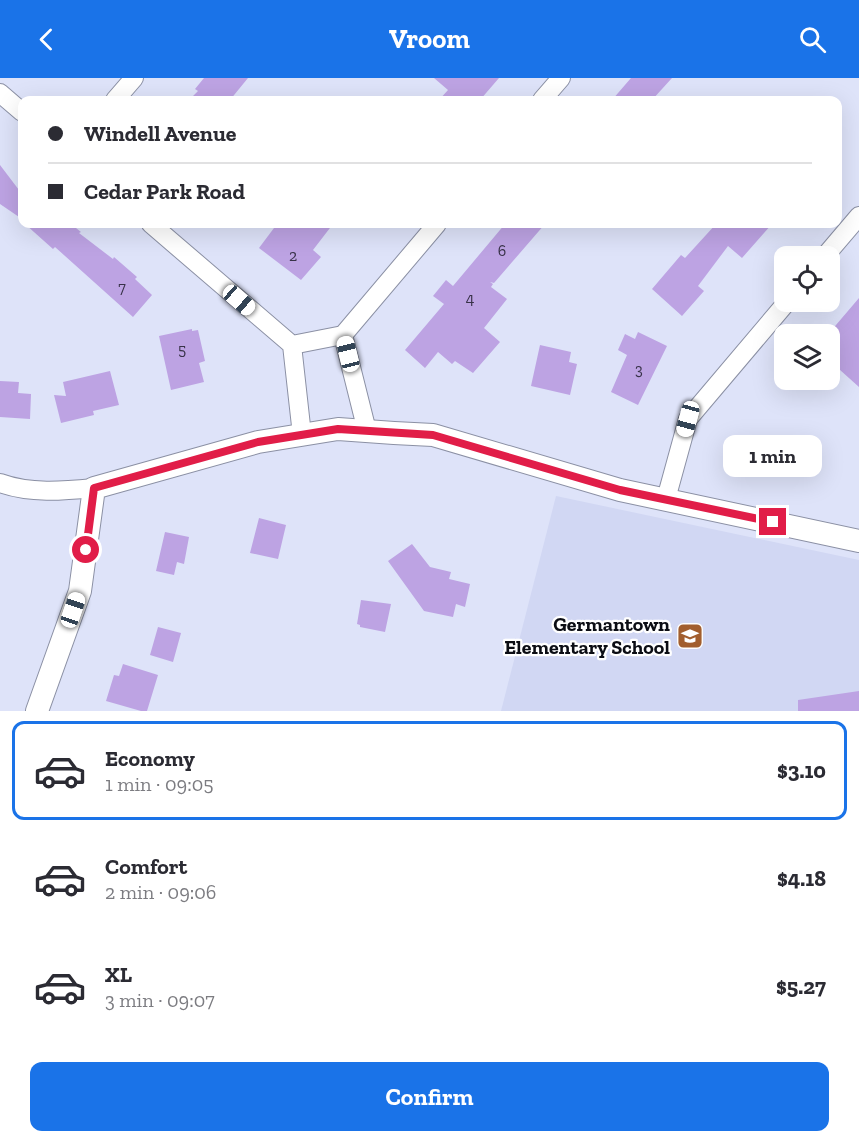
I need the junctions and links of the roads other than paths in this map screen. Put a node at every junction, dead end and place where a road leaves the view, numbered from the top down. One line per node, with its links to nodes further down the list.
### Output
1 (134, 78): 4 (street)
2 (561, 78): 5 (street)
3 (0, 93): 6 (street)
4 (118, 96)
5 (545, 96)
6 (18, 109)
7 (859, 216): 10 (street)
8 (156, 228): 13 (street)
9 (434, 228): 12 (street)
10 (834, 246)
11 (779, 312): 18 (street)
12 (343, 335): 13 (street); 14 (street)
13 (292, 345): 15 (street)
14 (367, 431): 15 (street); 18 (street)
15 (302, 435): 17 (street)
16 (0, 483): 17 (street)
17 (94, 488): 20 (street)
18 (666, 499): 19 (street)
19 (859, 541)
20 (37, 711)

